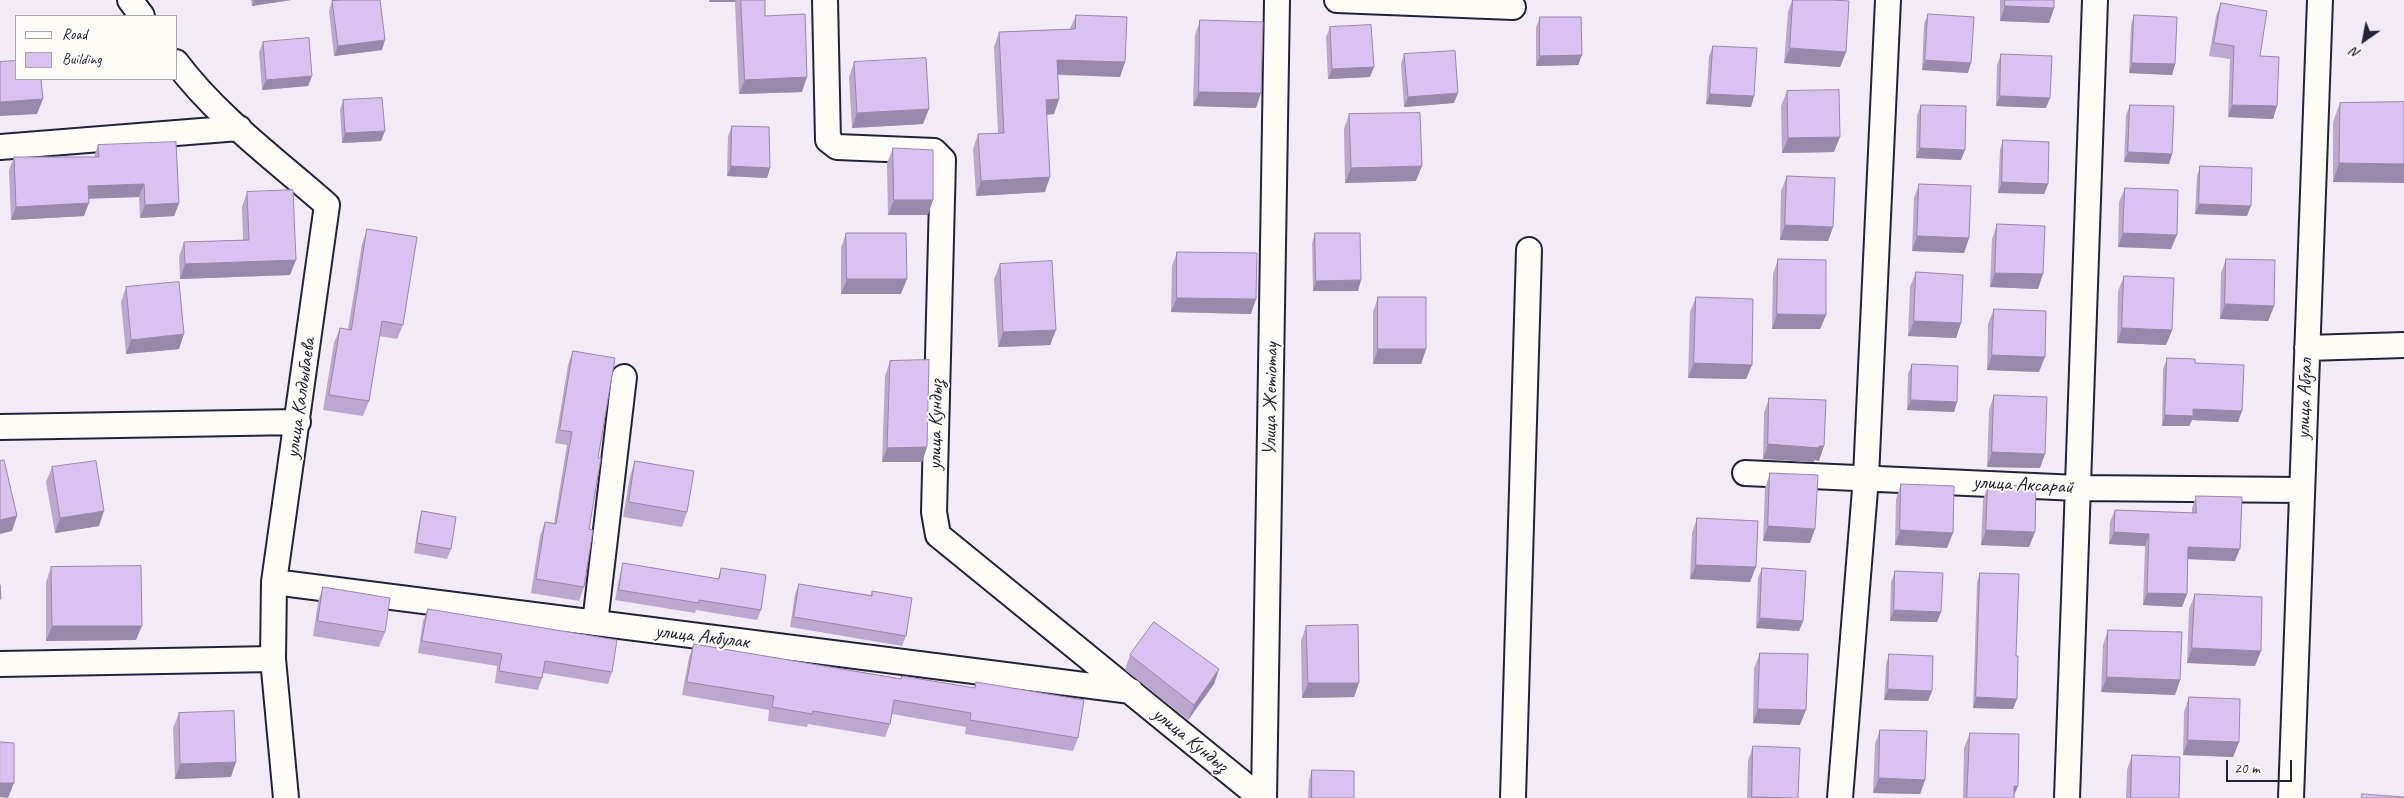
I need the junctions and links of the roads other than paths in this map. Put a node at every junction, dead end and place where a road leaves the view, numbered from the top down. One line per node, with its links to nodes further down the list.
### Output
1 (130, 0): 9 (street)
2 (825, 0): 27 (street, улица Кундыз)
3 (1277, 0): 29 (street, Улица Жетіотау)
4 (1337, 0): 8 (street)
5 (1888, 0): 20 (street)
6 (2094, 0): 21 (street)
7 (2320, 0): 15 (street, улица Абзал)
8 (1513, 7)
9 (141, 15)
10 (178, 65): 11 (street, улица Калдыбаева)
11 (239, 128): 12 (street); 17 (street, улица Калдыбаева)
12 (0, 147)
13 (1529, 250): 30 (street)
14 (2404, 345): 15 (street)
15 (2307, 348): 22 (street, улица Абзал)
16 (624, 377): 24 (street)
17 (298, 422): 18 (street); 23 (street, улица Калдыбаева)
18 (0, 427)
19 (1745, 473): 20 (street, улица Аксарай)
20 (1866, 477): 21 (street, улица Аксарай); 31 (street)
21 (2078, 488): 22 (street, улица Аксарай); 32 (street)
22 (2301, 490): 33 (street, улица Абзал)
23 (274, 582): 24 (street, улица Акбулак); 25 (street, улица Калдыбаева)
24 (595, 623): 27 (street, улица Акбулак)
25 (273, 659): 26 (street); 28 (street, улица Калдыбаева)
26 (0, 664)
27 (1131, 692): 29 (street, улица Кундыз)
28 (286, 798)
29 (1262, 798)
30 (1513, 798)
31 (1840, 798)
32 (2067, 798)
33 (2291, 798)

